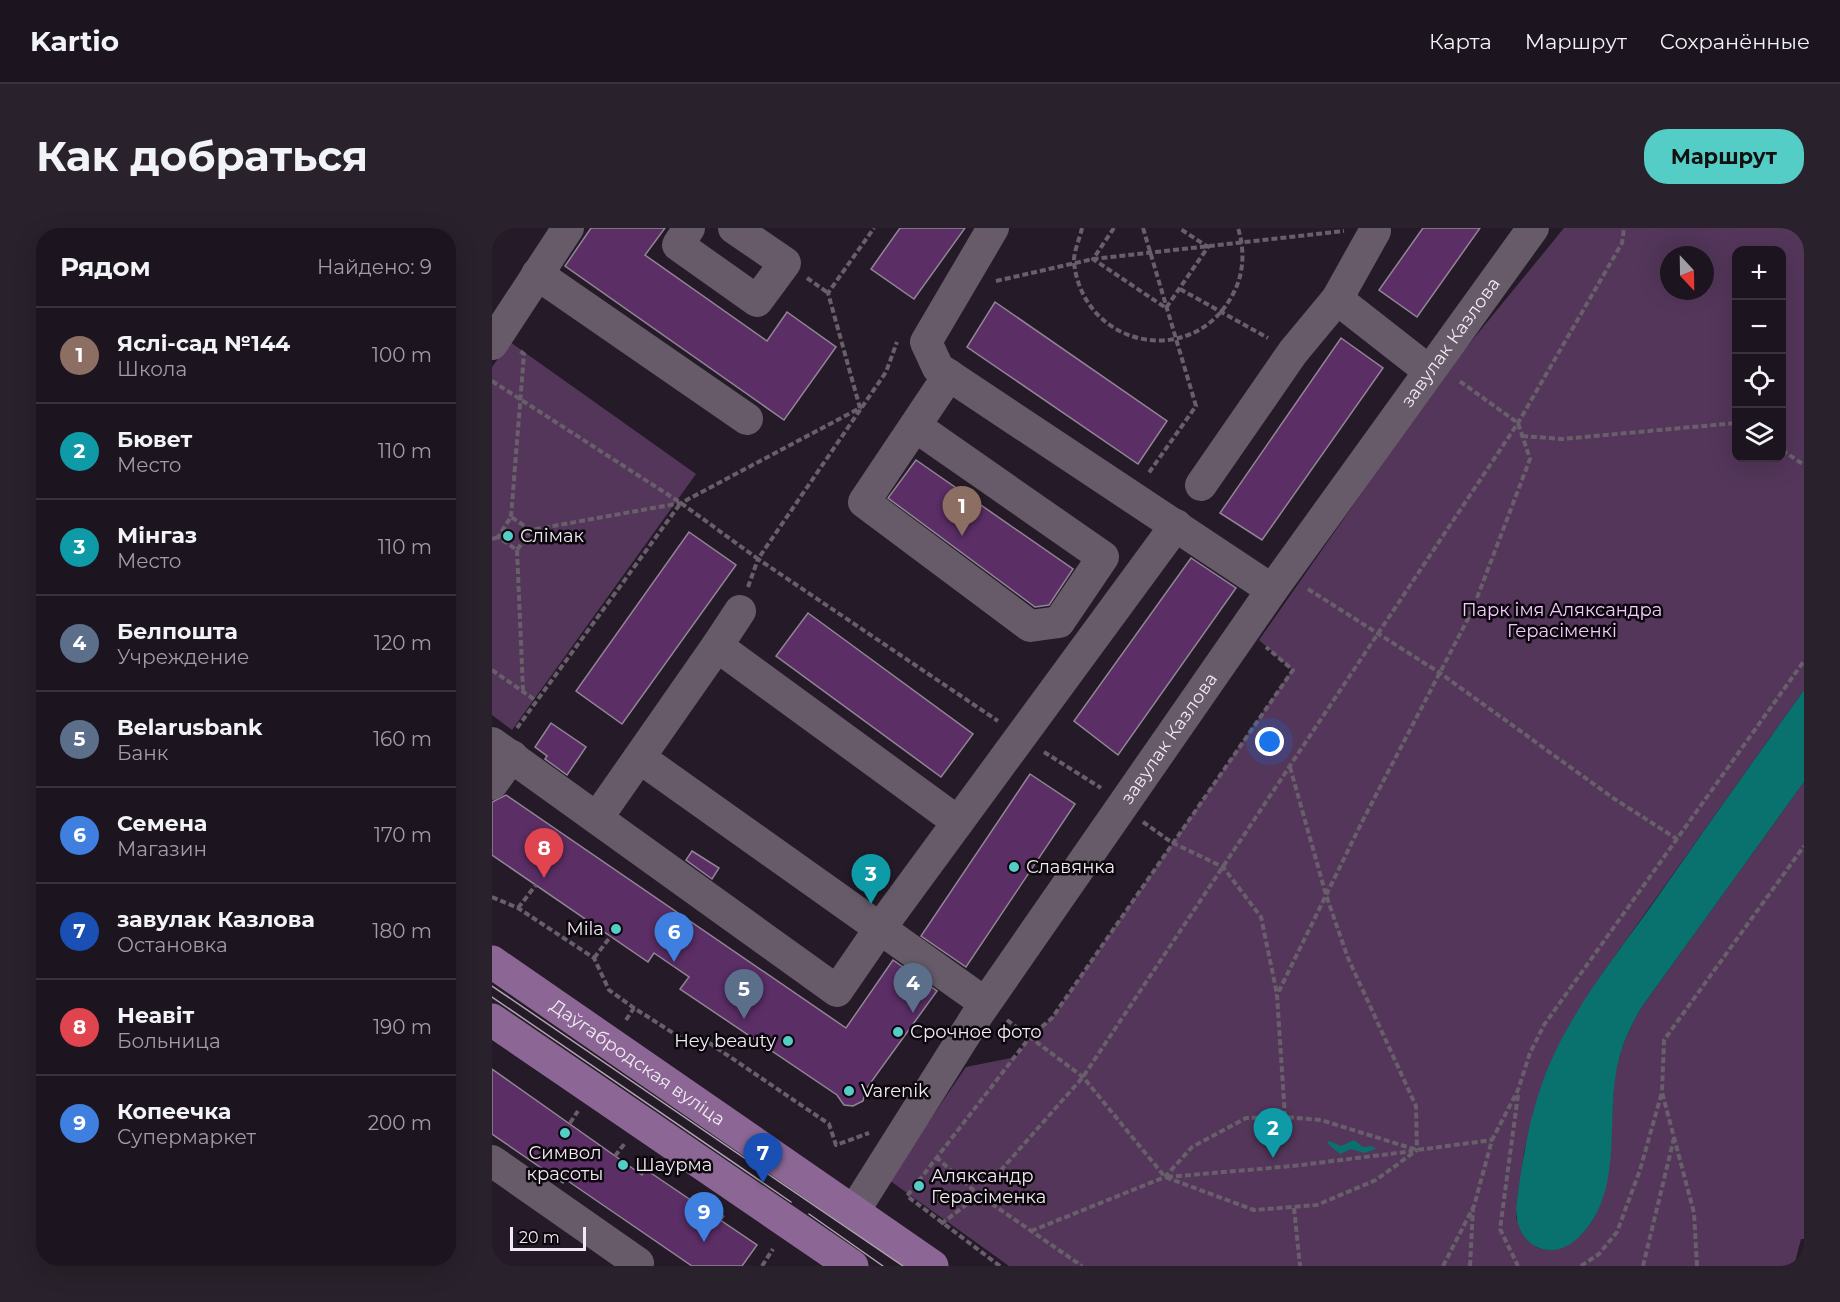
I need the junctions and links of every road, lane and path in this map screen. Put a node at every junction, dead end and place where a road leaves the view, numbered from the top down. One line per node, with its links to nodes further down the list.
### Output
1 (568, 228): 19 (street)
2 (689, 228): 3 (street)
3 (735, 228)
4 (874, 228): 34 (path)
5 (993, 228): 21 (street)
6 (1082, 228): 18 (path)
7 (1114, 228): 17 (path)
8 (1143, 228): 16 (path)
9 (1179, 228): 15 (path)
10 (1238, 228): 14 (path)
11 (1533, 228): 30 (street, завулак Казлова)
12 (1624, 228): 36 (path)
13 (1374, 229): 14 (path); 22 (street)
14 (1243, 242): 15 (path); 24 (path)
15 (1208, 247): 16 (path); 20 (path)
16 (1151, 253): 17 (path); 23 (path)
17 (1093, 259): 18 (path); 23 (path)
18 (1073, 262): 21 (path); 27 (path)
19 (537, 274): 25 (street); 35 (street)
20 (1180, 289): 23 (path); 24 (path)
21 (954, 291): 31 (street)
22 (1337, 299): 28 (street); 30 (street)
23 (1166, 308): 27 (path)
24 (1224, 312): 27 (path); 28 (path)
25 (497, 326)
26 (897, 340): 34 (path)
27 (1176, 340): 42 (path)
28 (1293, 352): 43 (street)
29 (524, 354): 33 (path)
30 (1431, 367): 36 (path); 52 (street, завулак Казлова)
31 (949, 375): 38 (street); 46 (street)
32 (492, 381): 33 (path)
33 (519, 398): 44 (path); 45 (path)
34 (860, 408): 44 (path); 51 (path)
35 (747, 419)
36 (1518, 423): 39 (path); 54 (path)
37 (1732, 423): 39 (path)
38 (915, 426): 38 (street)
39 (1522, 436): 59 (path)
40 (1786, 453): 41 (path)
41 (1804, 465)
42 (1144, 480)
43 (1201, 485)
44 (681, 503): 47 (path); 51 (path); 61 (path)
45 (511, 517): 47 (path); 48 (path)
46 (1176, 525): 52 (street); 62 (street)
47 (531, 530): 50 (path)
48 (498, 537): 49 (path); 50 (path)
49 (492, 539)
50 (517, 550): 60 (path)
51 (758, 559): 53 (path); 62 (path)
52 (1278, 581): 54 (path); 67 (street, завулак Казлова)
53 (740, 611): 56 (street)
54 (1377, 634): 59 (path); 65 (path)
55 (1259, 640): 71 (path)
56 (717, 646): 64 (street); 69 (street)
57 (1804, 662): 70 (path)
58 (492, 670): 60 (path)
59 (1440, 673): 70 (path); 75 (path)
60 (523, 690): 61 (path)
61 (535, 700): 63 (path)
62 (1021, 737): 67 (path); 69 (street)
63 (502, 750): 66 (street); 68 (street)
64 (640, 758): 68 (street); 78 (street)
65 (1289, 766): 73 (path); 75 (path)
66 (492, 784)
67 (1113, 799): 71 (path); 83 (street, завулак Казлова)
68 (597, 818): 78 (street)
69 (958, 822): 78 (street)
70 (1677, 839): 87 (path)
71 (1171, 842): 73 (path); 85 (path)
72 (1804, 846): 88 (path)
73 (1222, 867): 82 (path); 86 (path)
74 (536, 885): 77 (path)
75 (1326, 895): 82 (path); 96 (path)
76 (492, 897): 77 (path)
77 (518, 908): 80 (path)
78 (881, 927): 83 (street)
79 (611, 936): 80 (path)
80 (594, 958): 92 (path)
81 (492, 962): 104 (main road, Даўгабродская вуліца)
82 (1277, 995): 90 (path)
83 (985, 1003): 85 (path); 104 (street, завулак Казлова)
84 (492, 1020): 110 (main road)
85 (1030, 1037): 86 (path); 98 (path)
86 (1083, 1077): 100 (path); 101 (path)
87 (1518, 1090): 94 (path); 119 (path)
88 (1662, 1092): 93 (path); 120 (path)
89 (579, 1110): 91 (path)
90 (1285, 1117): 96 (path); 100 (path)
91 (570, 1123)
92 (878, 1129)
93 (1674, 1137): 121 (path); 122 (path)
94 (1492, 1140): 96 (path); 102 (path)
95 (625, 1142): 97 (path)
96 (1417, 1150): 100 (path); 103 (path)
97 (615, 1156)
98 (936, 1157): 101 (path); 107 (path)
99 (492, 1161): 111 (street)
100 (1165, 1177): 103 (path); 108 (path)
101 (979, 1195): 107 (path); 108 (path)
102 (1474, 1206): 117 (path); 118 (path)
103 (1294, 1208): 116 (path)
104 (854, 1211): 110 (main road, завулак Казлова); 113 (main road, Даўгабродская вуліца)
105 (724, 1214): 106 (path)
106 (720, 1220)
107 (941, 1224): 114 (path)
108 (1031, 1231): 115 (path)
109 (774, 1249): 112 (path)
110 (842, 1263)
111 (636, 1266)
112 (762, 1266)
113 (932, 1266)
114 (1000, 1266)
115 (1082, 1266)
116 (1300, 1266)
117 (1443, 1266)
118 (1470, 1266)
119 (1518, 1266)
120 (1581, 1266)
121 (1643, 1266)
122 (1697, 1266)

